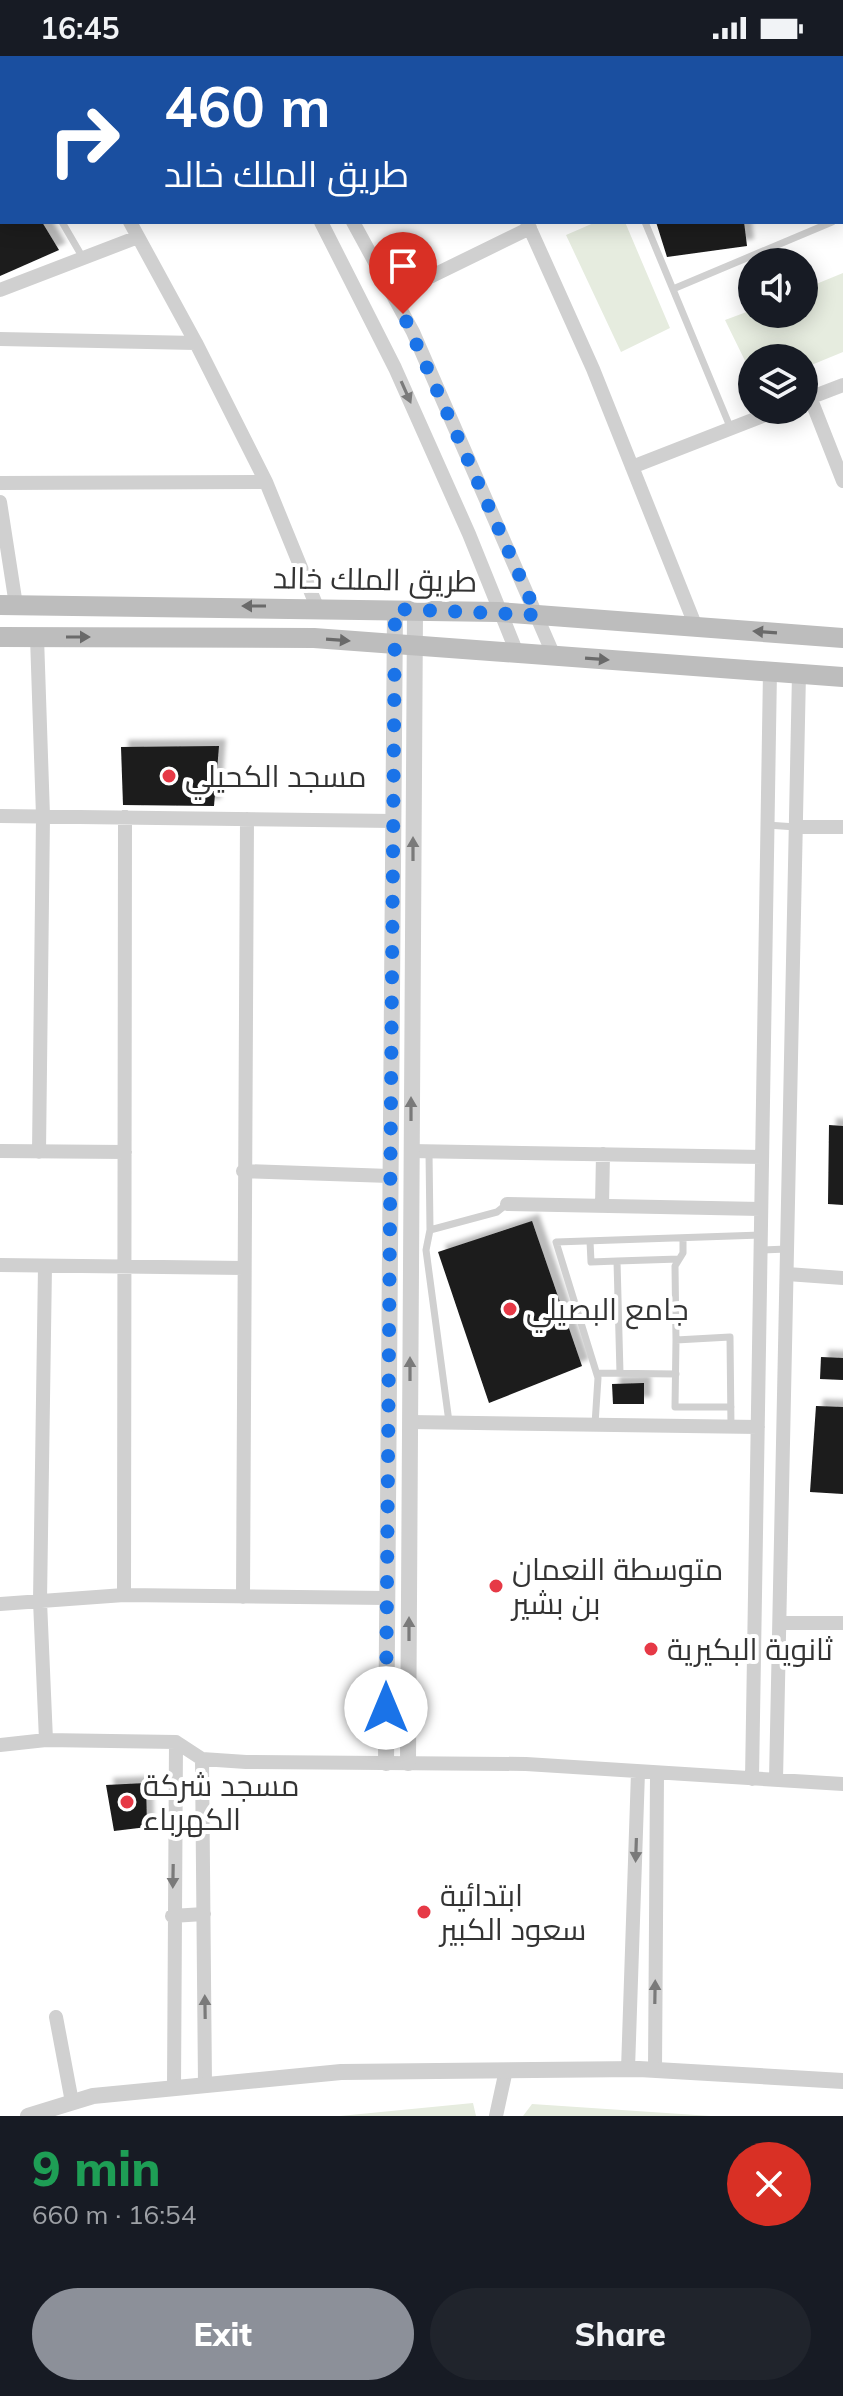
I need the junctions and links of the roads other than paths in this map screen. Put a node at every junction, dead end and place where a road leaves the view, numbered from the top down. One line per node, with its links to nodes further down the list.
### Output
1 (63, 224): 9 (lane)
2 (131, 224): 8 (street)
3 (322, 224): 28 (street, one-way to 28)
4 (354, 224): 12 (street)
5 (646, 224): 10 (lane)
6 (827, 224): 10 (lane)
7 (528, 225): 12 (street); 20 (street)
8 (138, 237): 9 (street); 14 (street)
9 (83, 258): 11 (street)
10 (673, 289): 19 (lane)
11 (0, 290)
12 (393, 295): 29 (street)
13 (0, 339): 14 (street)
14 (196, 343): 22 (street)
15 (843, 385): 16 (street)
16 (818, 395)
17 (743, 424): 19 (street)
18 (818, 424): 21 (street)
19 (731, 429): 20 (street)
20 (632, 467): 30 (street)
21 (843, 481)
22 (266, 482): 23 (street); 26 (street)
23 (0, 483)
24 (0, 502): 25 (street)
25 (8, 605): 26 (main road, طريق الملك خالد, one-way to 25)
26 (317, 607): 27 (main road, طريق الملك خالد)
27 (405, 609): 28 (main road, طريق الملك خالد); 34 (street)
28 (499, 612): 29 (main road, طريق الملك خالد); 35 (street)
29 (537, 615): 30 (main road, طريق الملك خالد); 36 (street)
30 (696, 627): 33 (main road, طريق الملك خالد, one-way to 30)
31 (0, 637): 32 (main road)
32 (37, 637): 34 (main road, one-way to 34); 41 (street)
33 (843, 638)
34 (404, 644): 35 (main road); 44 (street); 49 (street, one-way to 34)
35 (517, 653): 36 (main road)
36 (554, 656): 37 (main road, one-way to 37)
37 (770, 671): 38 (main road); 45 (street)
38 (799, 673): 39 (main road); 46 (street)
39 (843, 677)
40 (0, 816): 41 (street)
41 (43, 816): 42 (street); 51 (street)
42 (125, 817): 43 (street); 52 (street)
43 (247, 819): 44 (street); 55 (street)
44 (393, 821): 56 (street)
45 (767, 825): 46 (lane); 54 (street)
46 (796, 827): 47 (street); 64 (street)
47 (843, 827)
48 (0, 1151): 51 (street)
49 (411, 1151): 50 (street); 73 (street)
50 (429, 1151): 53 (street); 60 (lane)
51 (39, 1152): 52 (street)
52 (125, 1152): 69 (street)
53 (603, 1154): 54 (street); 58 (street)
54 (762, 1157): 59 (street)
55 (243, 1171): 56 (street); 70 (street)
56 (390, 1176): 74 (street)
57 (507, 1204): 58 (street); 60 (lane)
58 (602, 1206): 59 (street)
59 (761, 1209): 63 (street)
60 (430, 1230): 81 (lane)
61 (683, 1238): 62 (lane); 63 (lane); 65 (lane)
62 (590, 1241): 66 (lane); 76 (lane)
63 (761, 1243): 64 (lane); 84 (street)
64 (787, 1249): 71 (street)
65 (679, 1259): 66 (lane); 75 (lane)
66 (617, 1261): 77 (lane)
67 (0, 1265): 68 (street)
68 (45, 1266): 69 (street); 88 (street)
69 (125, 1267): 70 (street); 85 (street)
70 (244, 1268): 86 (street)
71 (787, 1274): 72 (street); 90 (street)
72 (843, 1278)
73 (410, 1308): 74 (lane); 80 (street, one-way to 73)
74 (389, 1309): 87 (street)
75 (676, 1340): 78 (lane); 79 (lane)
76 (597, 1373): 77 (lane); 82 (lane)
77 (620, 1373): 78 (lane)
78 (676, 1374): 79 (lane)
79 (731, 1407): 83 (lane)
80 (410, 1422): 81 (street); 97 (street, one-way to 80)
81 (449, 1422): 82 (street)
82 (595, 1425): 83 (street)
83 (731, 1427): 84 (street)
84 (758, 1427): 100 (street)
85 (124, 1595): 86 (street); 88 (street)
86 (243, 1597): 87 (street)
87 (387, 1598): 96 (street)
88 (40, 1601): 89 (street); 92 (street)
89 (0, 1604)
90 (780, 1623): 91 (street); 101 (street)
91 (843, 1623)
92 (46, 1740): 93 (street); 94 (street)
93 (176, 1742): 95 (street); 104 (street, one-way to 104)
94 (0, 1745)
95 (202, 1759): 96 (street); 103 (street)
96 (386, 1763): 97 (street)
97 (408, 1763): 98 (street)
98 (638, 1772): 99 (street); 106 (street, one-way to 106)
99 (657, 1774): 100 (street); 108 (street, one-way to 99)
100 (752, 1779): 101 (street)
101 (776, 1780): 102 (street)
102 (843, 1784)
103 (204, 1914): 104 (street); 110 (street, one-way to 103)
104 (172, 1916): 111 (street)
105 (56, 2017): 112 (street)
106 (628, 2069): 107 (street); 108 (street)
107 (506, 2070): 110 (street); 114 (street)
108 (655, 2070): 109 (street)
109 (843, 2081)
110 (205, 2085): 111 (street)
111 (174, 2088): 112 (street)
112 (72, 2102): 113 (street)
113 (28, 2116)
114 (496, 2116)

